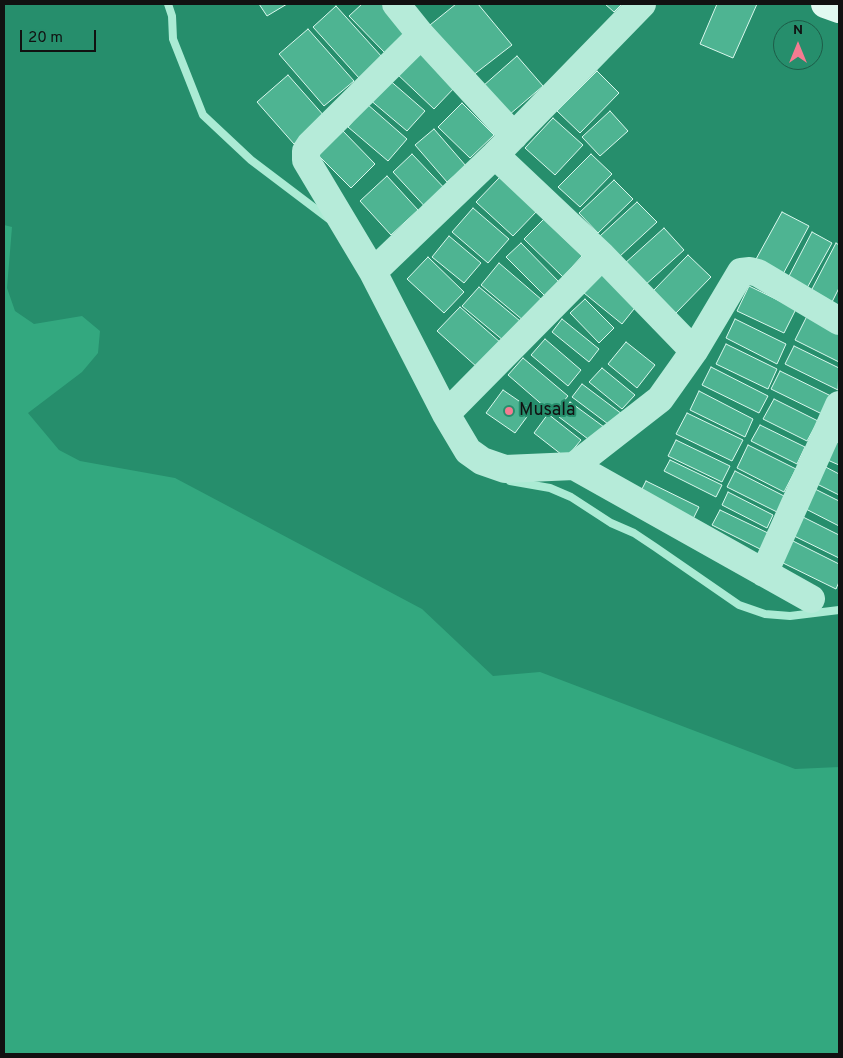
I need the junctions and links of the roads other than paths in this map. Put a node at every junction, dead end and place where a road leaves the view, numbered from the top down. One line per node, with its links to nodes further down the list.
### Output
1 (396, 4): 5 (street)
2 (642, 4): 6 (street)
3 (825, 4): 4 (street)
4 (839, 9)
5 (421, 35): 6 (street); 8 (street)
6 (504, 145): 7 (street); 8 (street)
7 (602, 256): 10 (street); 12 (street)
8 (373, 272): 12 (street)
9 (839, 320): 10 (street)
10 (694, 351): 13 (street)
11 (839, 406): 14 (street)
12 (446, 414): 13 (street)
13 (574, 466): 14 (street)
14 (764, 573): 15 (street)
15 (811, 599)

